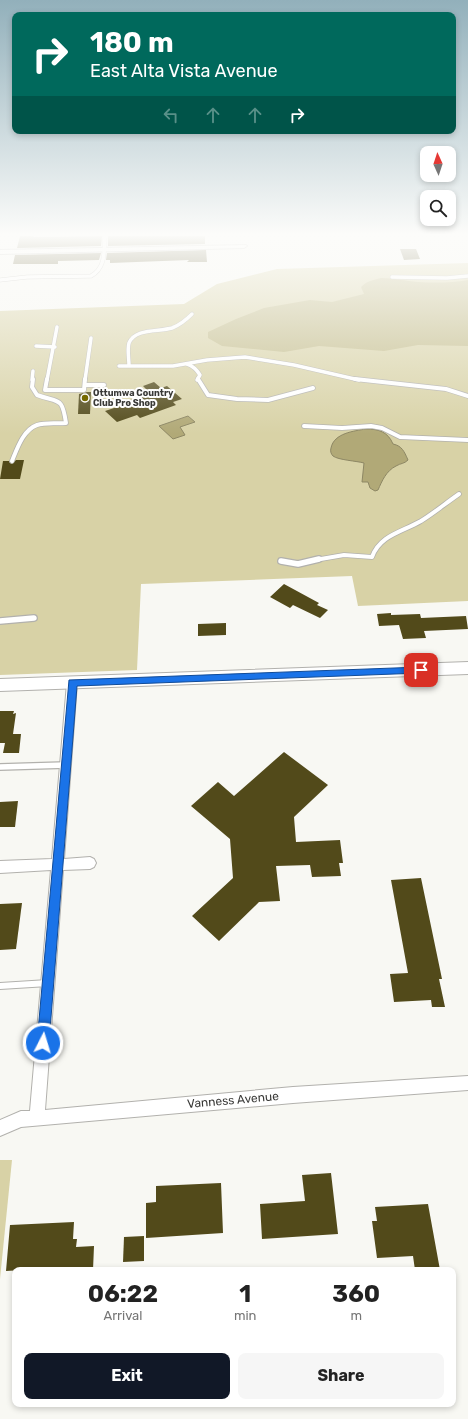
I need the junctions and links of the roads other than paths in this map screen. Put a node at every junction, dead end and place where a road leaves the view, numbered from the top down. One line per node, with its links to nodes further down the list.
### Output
1 (192, 314): 7 (lane)
2 (57, 327): 5 (lane)
3 (91, 338): 10 (lane)
4 (36, 346): 5 (lane)
5 (54, 347): 10 (lane)
6 (186, 364): 7 (lane); 12 (lane); 13 (lane)
7 (129, 365): 8 (lane)
8 (119, 366)
9 (33, 371): 16 (lane)
10 (85, 385): 11 (lane)
11 (104, 385)
12 (313, 388)
13 (468, 396)
14 (304, 426): 15 (lane)
15 (468, 440)
16 (12, 460)
17 (459, 494): 18 (lane)
18 (281, 561)
19 (34, 618): 20 (lane)
20 (0, 621)
21 (468, 668): 22 (main road)
22 (72, 683): 23 (main road); 24 (street)
23 (0, 685)
24 (66, 765): 25 (lane); 27 (street)
25 (0, 767)
26 (90, 863): 27 (street)
27 (58, 864): 28 (street); 29 (street)
28 (0, 867)
29 (48, 983): 30 (lane); 32 (street)
30 (0, 986)
31 (468, 1083): 32 (street, Vanness Avenue)
32 (37, 1118): 33 (street, Vanness Avenue)
33 (0, 1128)

